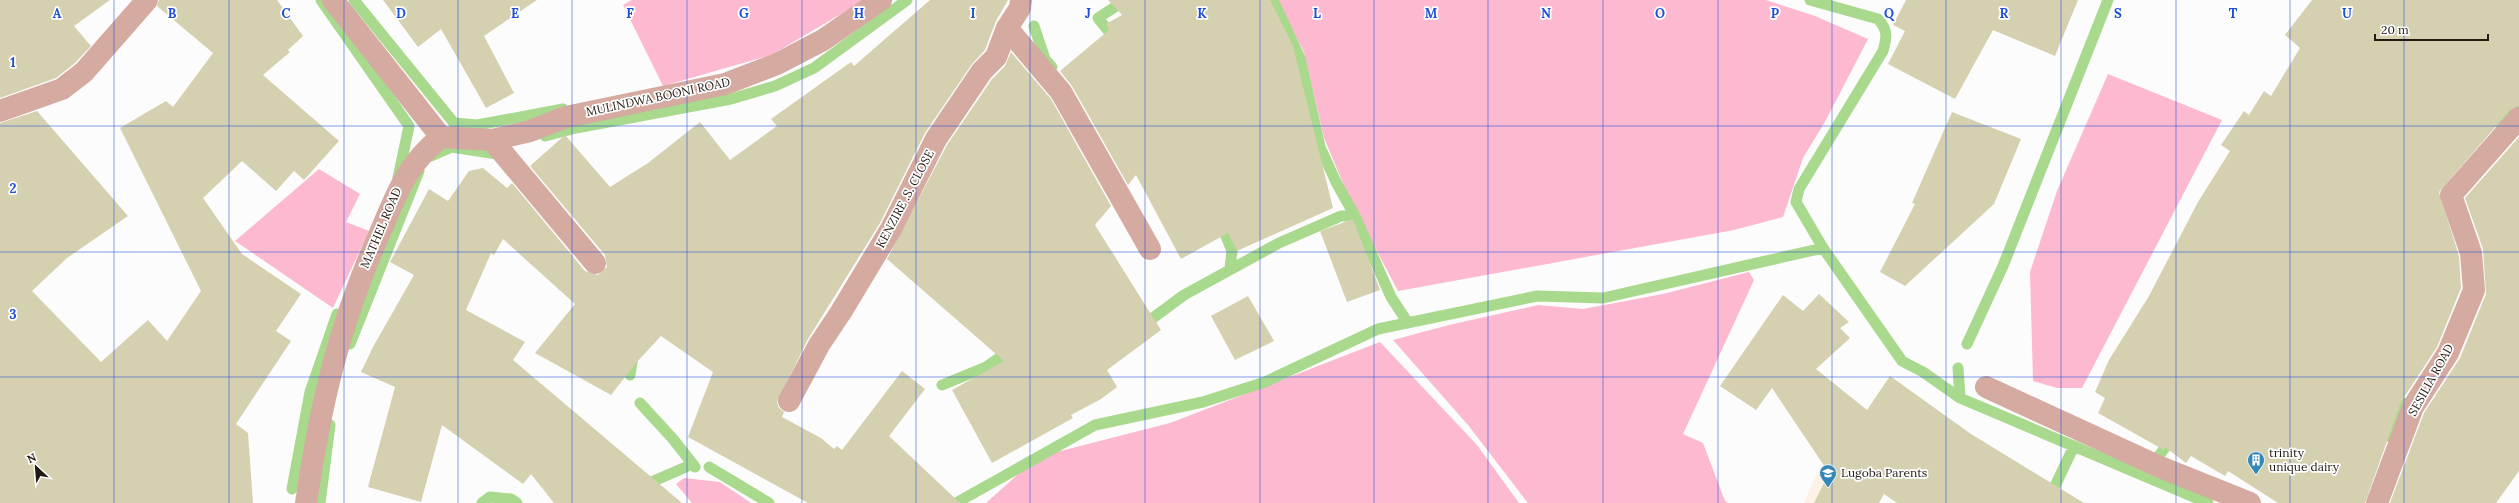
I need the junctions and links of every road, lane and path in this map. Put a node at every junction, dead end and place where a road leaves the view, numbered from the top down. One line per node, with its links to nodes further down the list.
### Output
1 (147, 0): 6 (street)
2 (333, 0): 8 (street)
3 (881, 0): 9 (street, MULINDWA BOONI ROAD)
4 (1021, 0): 5 (street, KENZIRE .S. CLOSE)
5 (1007, 28): 10 (street); 13 (street, KENZIRE .S. CLOSE)
6 (0, 111)
7 (2519, 118): 16 (street, SESILIA ROAD)
8 (442, 137): 9 (street, MULINDWA BOONI ROAD); 14 (street, MATHEL ROAD)
9 (492, 140): 11 (street)
10 (1150, 249)
11 (595, 263)
12 (1986, 387): 15 (street)
13 (789, 401)
14 (306, 503)
15 (2250, 503)
16 (2377, 503)

